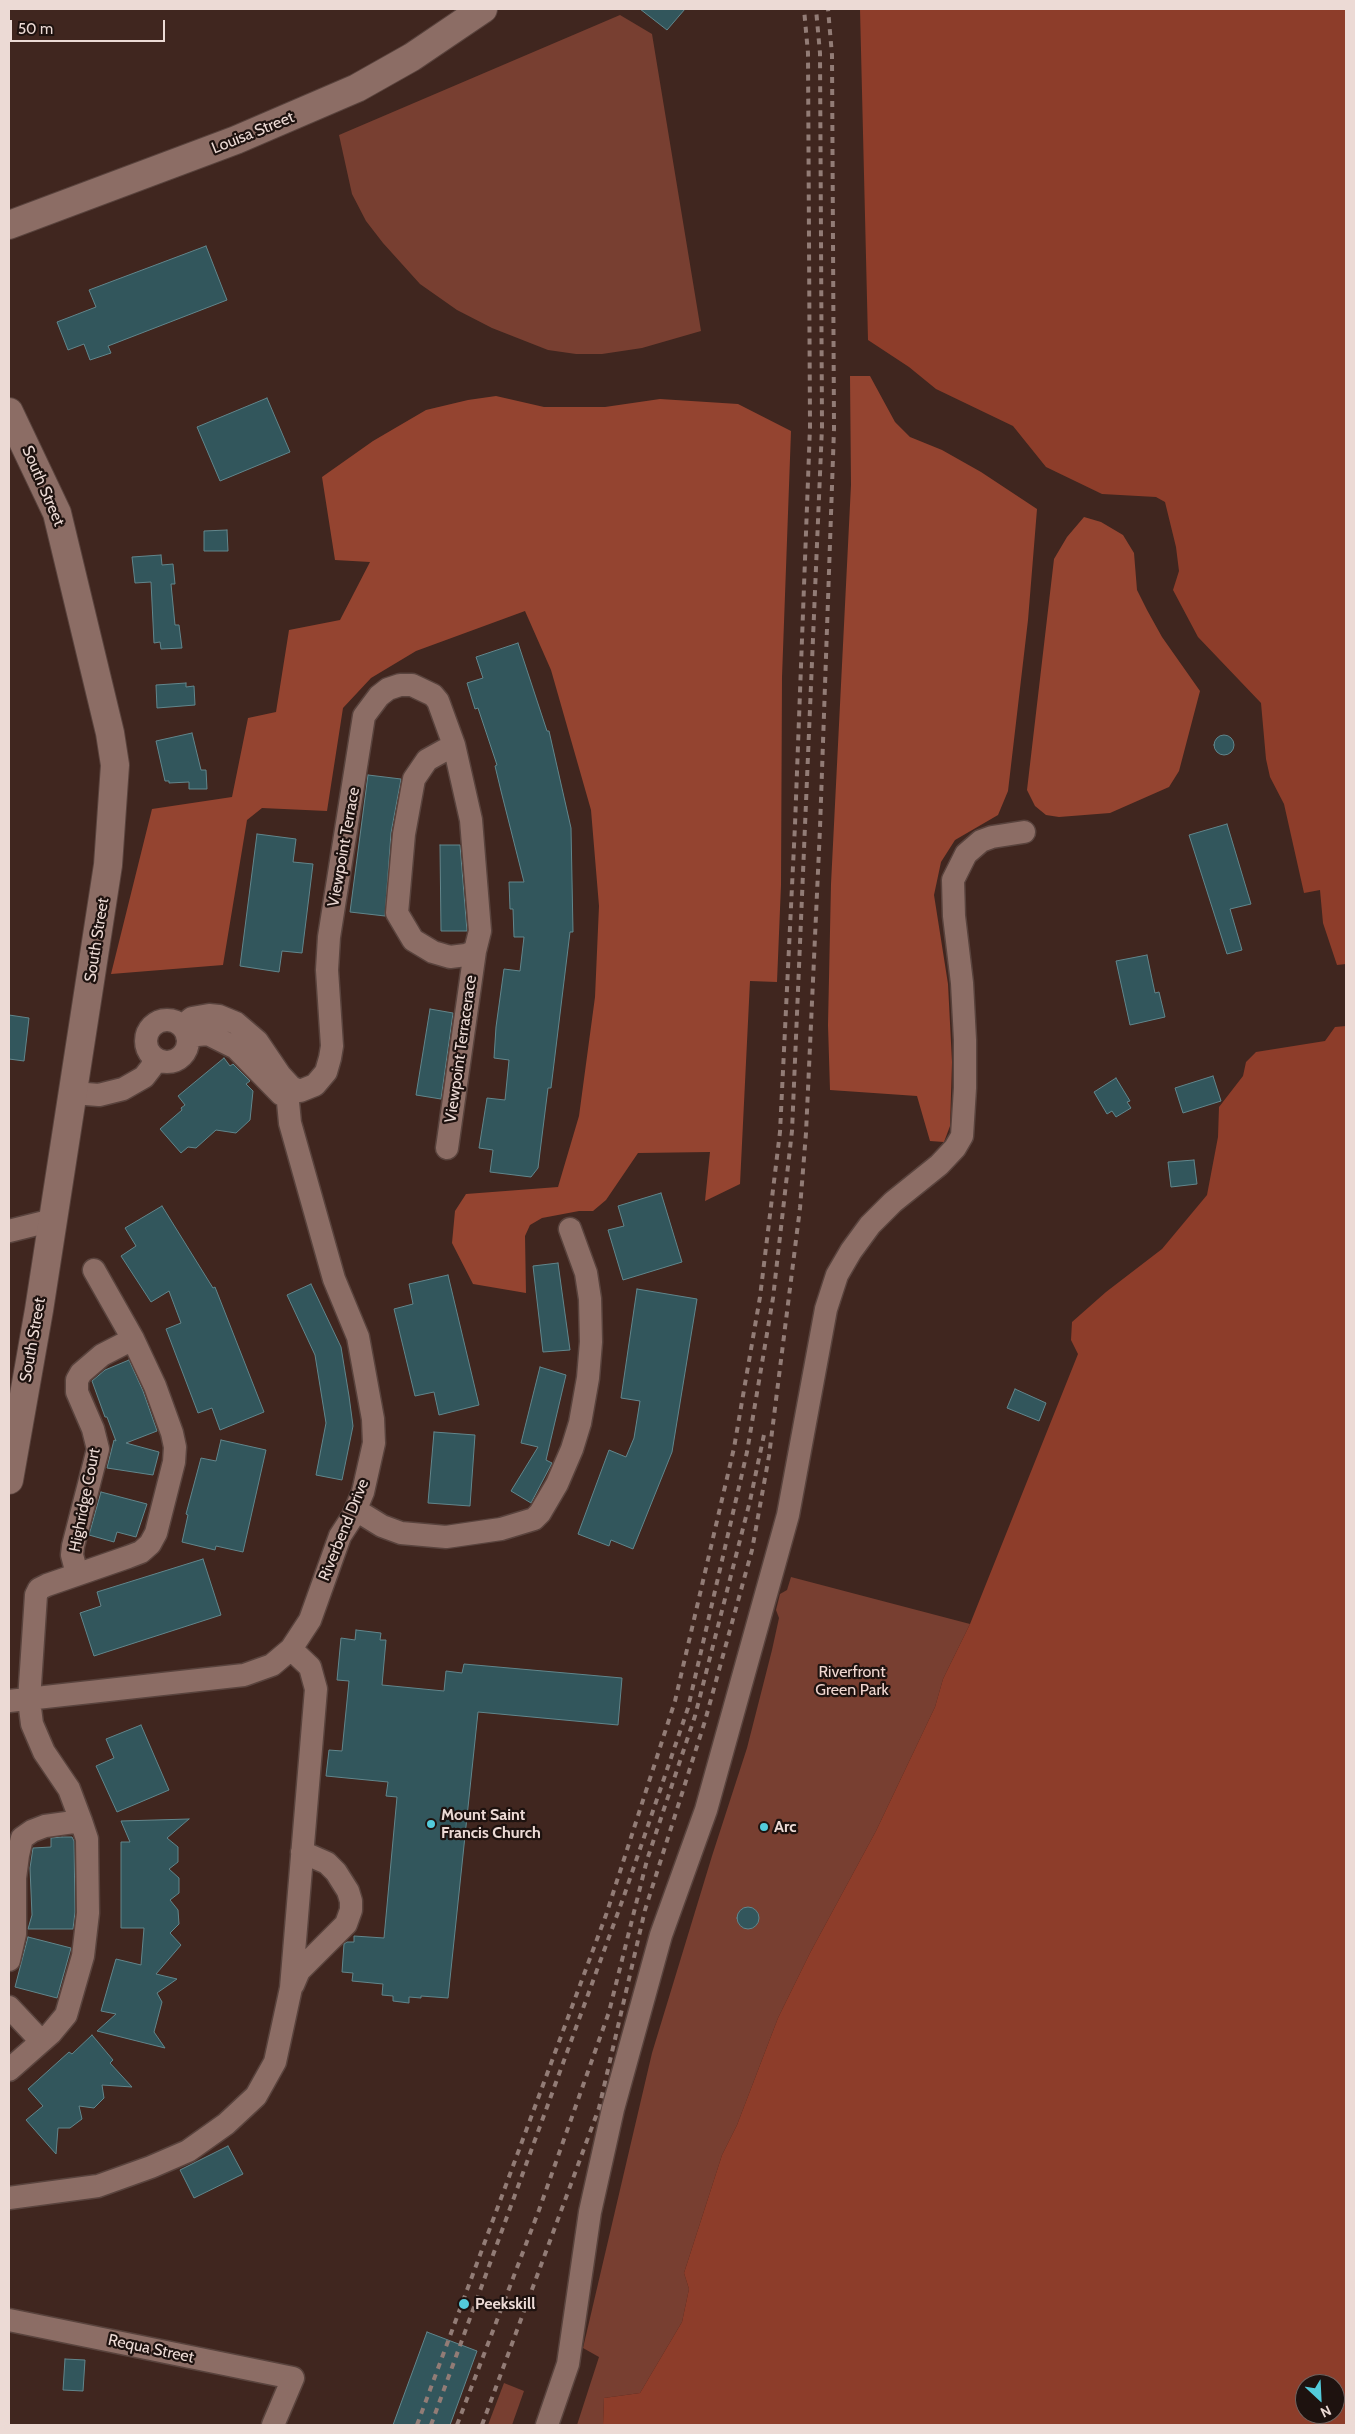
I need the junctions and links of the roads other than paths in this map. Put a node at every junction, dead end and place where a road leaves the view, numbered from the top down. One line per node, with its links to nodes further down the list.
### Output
1 (483, 9): 2 (street, Louisa Street)
2 (9, 225)
3 (9, 412): 9 (street, South Street)
4 (454, 745): 6 (street, Viewpoint Terrace); 6 (street); 10 (street, Viewpoint Terrace)
5 (1024, 832): 32 (street)
6 (476, 951): 11 (street, Viewpoint Terracerace)
7 (185, 1031): 8 (street); 8 (street); 10 (street)
8 (155, 1058): 9 (street)
9 (73, 1092): 12 (street, South Street)
10 (290, 1095): 18 (street, Riverbend Drive)
11 (448, 1148)
12 (53, 1220): 14 (street); 17 (street, South Street)
13 (570, 1230): 18 (street)
14 (9, 1231)
15 (94, 1270): 16 (street, Highridge Court)
16 (132, 1339): 19 (street, Highridge Court); 19 (street, Highridge Court)
17 (9, 1480)
18 (356, 1510): 20 (street, Riverbend Drive)
19 (77, 1574): 21 (street, Highridge Court)
20 (291, 1649): 21 (street, Riverbend Drive); 23 (street)
21 (19, 1700): 22 (street, Highridge Court)
22 (82, 1821): 24 (street); 27 (street, Highridge Court)
23 (302, 1852): 25 (street); 25 (street)
24 (9, 1960)
25 (291, 1988): 29 (street)
26 (9, 2007): 27 (street)
27 (41, 2041): 28 (street, Highridge Court)
28 (9, 2070)
29 (9, 2198)
30 (9, 2320): 31 (street, Requa Street)
31 (273, 2425)
32 (547, 2425)

